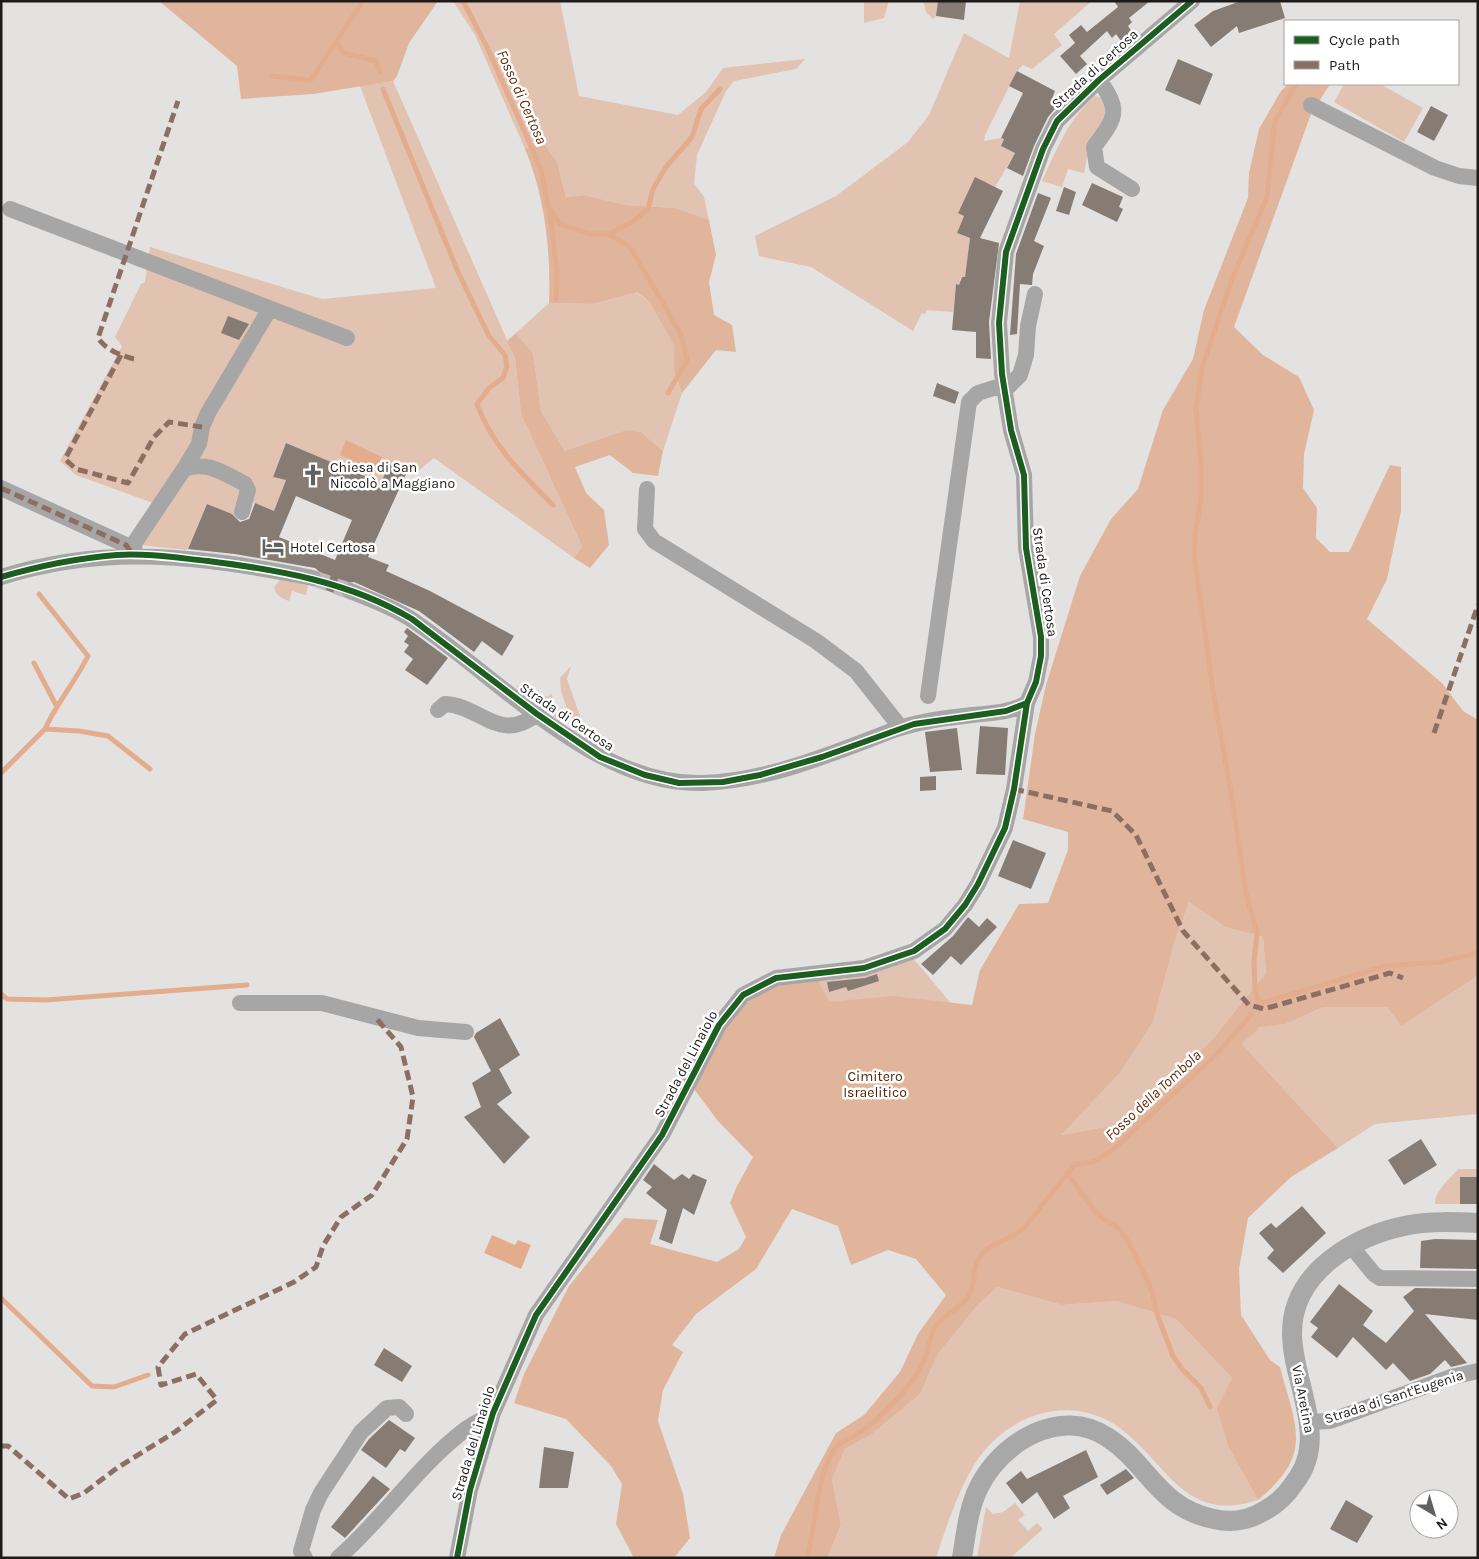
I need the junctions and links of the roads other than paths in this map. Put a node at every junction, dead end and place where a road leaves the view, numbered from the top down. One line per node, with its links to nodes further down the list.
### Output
1 (1192, 1): 2 (street, Strada di Certosa)
2 (1099, 80): 5 (street); 10 (street, Strada di Certosa)
3 (1311, 105): 4 (street)
4 (1478, 178)
5 (1132, 189)
6 (10, 209): 8 (street)
7 (1035, 294): 10 (street)
8 (270, 310): 9 (street); 11 (street)
9 (347, 338)
10 (1004, 388): 19 (street); 20 (street, Strada di Certosa)
11 (184, 469): 14 (street); 15 (street)
12 (1, 488): 15 (street)
13 (647, 489): 23 (street)
14 (242, 512)
15 (133, 555): 16 (street); 17 (street)
16 (1, 577)
17 (313, 578)
18 (350, 591): 22 (street, Strada di Certosa)
19 (928, 696)
20 (1027, 703): 23 (street, Strada di Certosa); 31 (street, Strada del Linaiolo)
21 (438, 710): 22 (street)
22 (537, 714): 23 (street, Strada di Certosa)
23 (900, 728)
24 (240, 1003): 25 (street)
25 (466, 1032)
26 (1478, 1223): 27 (main road, Via Aretina)
27 (1351, 1246): 28 (street); 32 (main road, Via Aretina)
28 (1478, 1279)
29 (1478, 1371): 32 (street, Strada di Sant'Eugenia)
30 (406, 1414): 33 (street)
31 (493, 1414): 34 (street); 35 (street, Strada del Linaiolo)
32 (1310, 1422): 36 (main road, Via Aretina)
33 (305, 1558)
34 (338, 1558)
35 (457, 1558)
36 (962, 1558)

